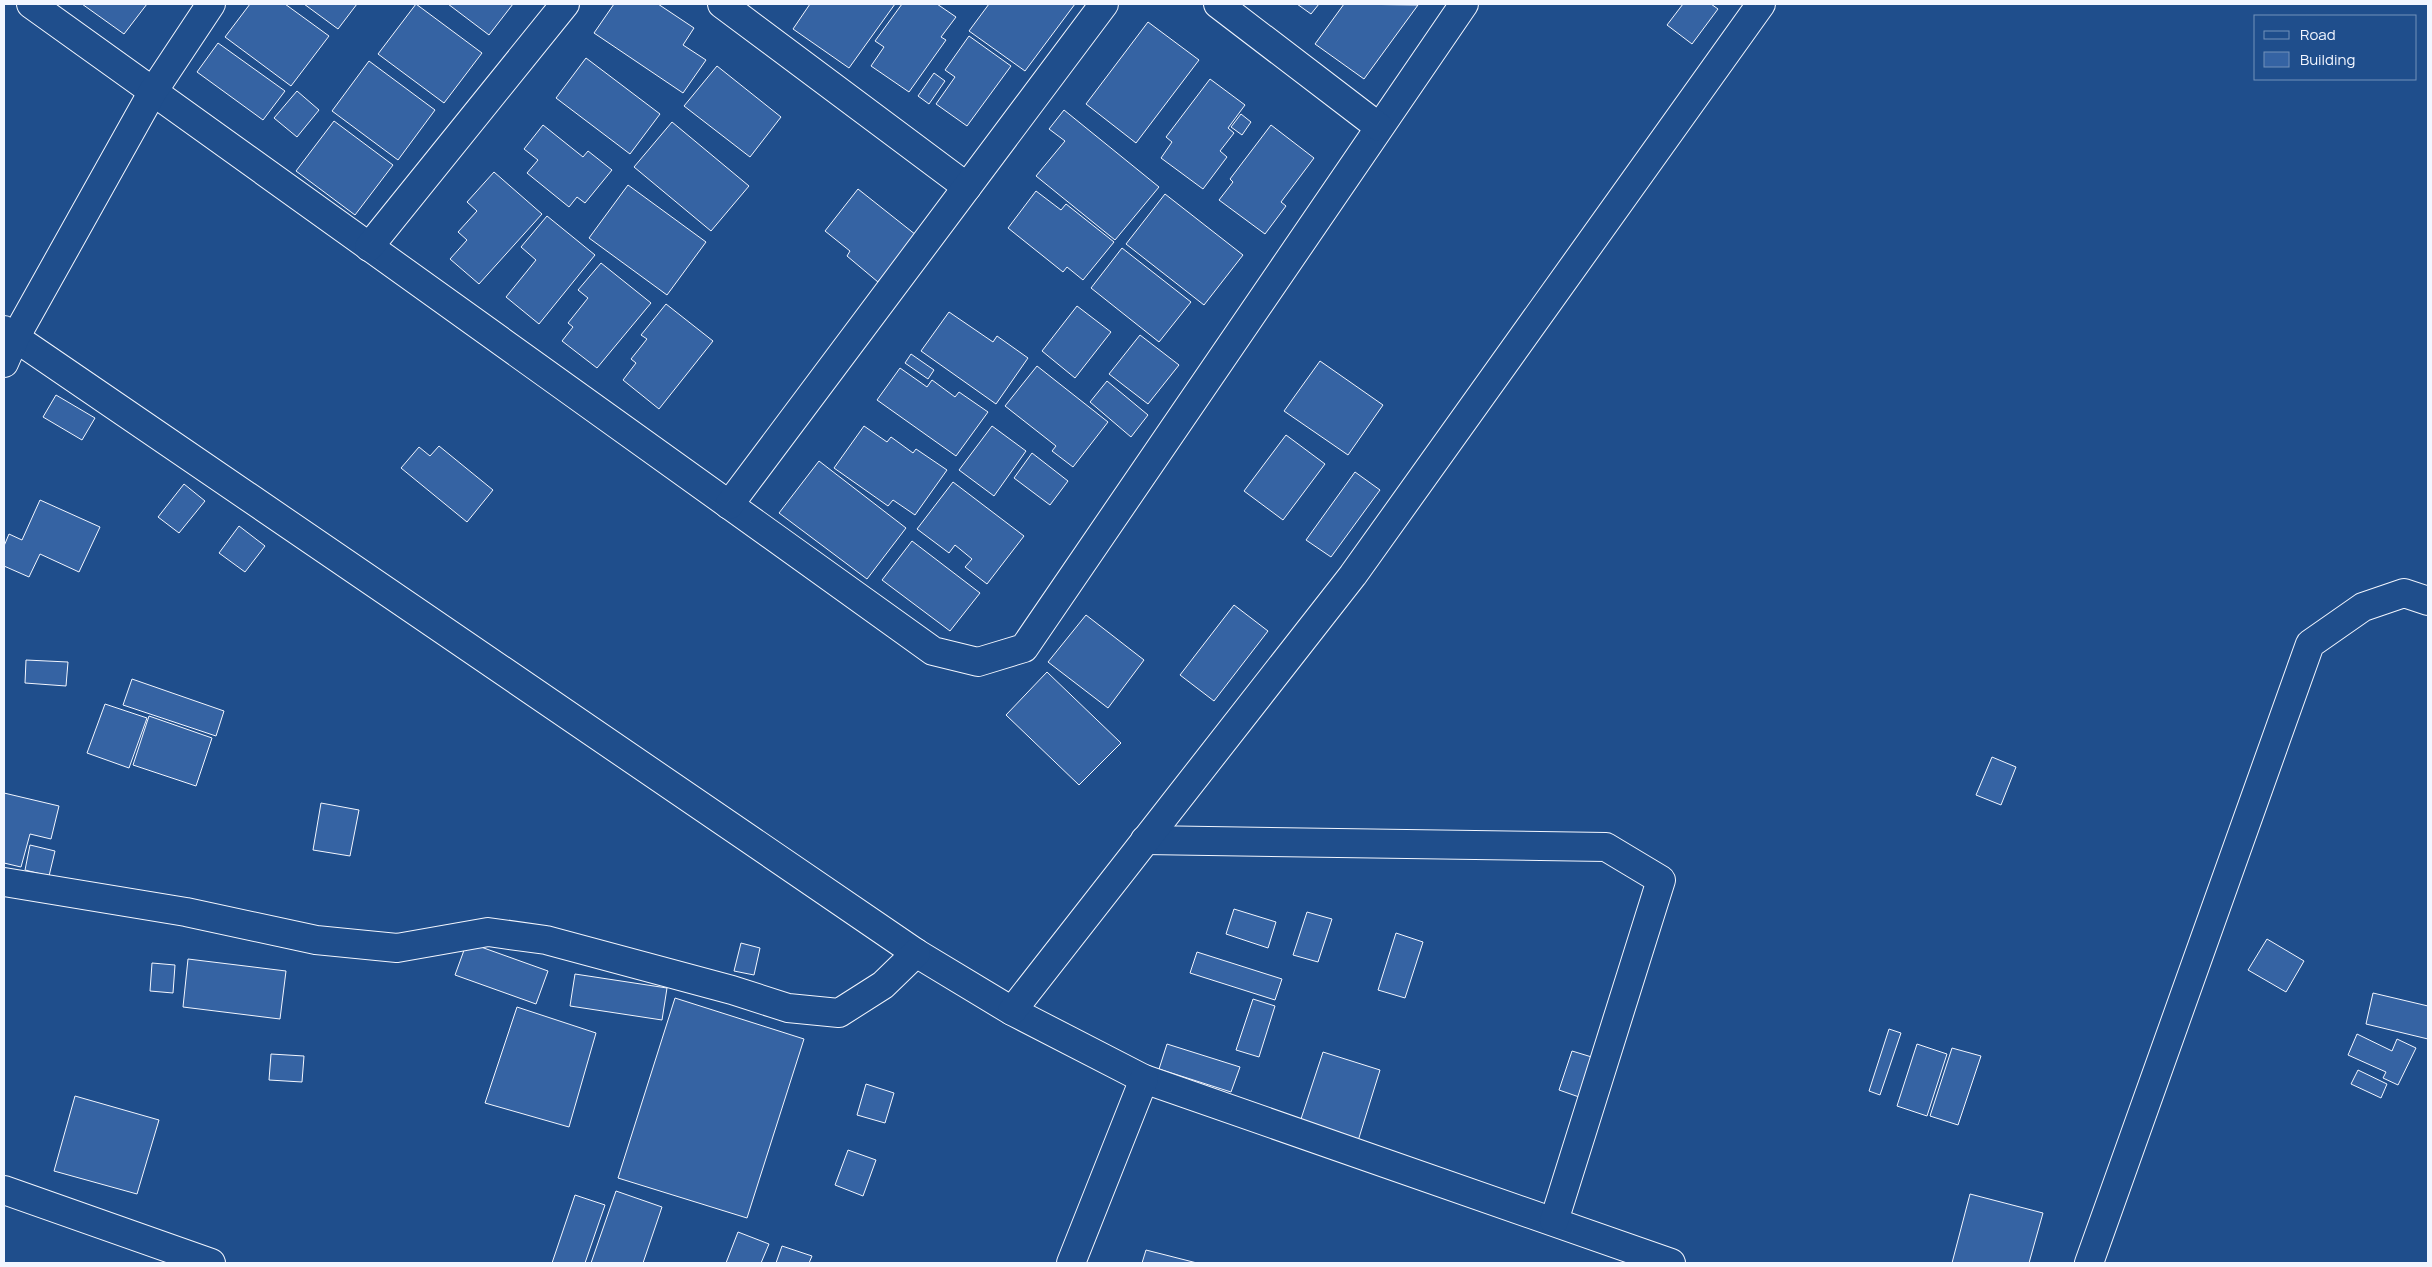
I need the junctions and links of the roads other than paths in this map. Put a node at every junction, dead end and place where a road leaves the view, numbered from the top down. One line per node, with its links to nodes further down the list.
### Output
1 (31, 4): 9 (street)
2 (211, 4): 9 (street)
3 (565, 4): 12 (street)
4 (722, 4): 11 (street)
5 (1104, 4): 11 (street)
6 (1218, 4): 10 (street)
7 (1464, 4): 10 (street)
8 (1761, 4): 17 (street)
9 (152, 93): 12 (street); 13 (street)
10 (1379, 127): 15 (street)
11 (967, 187): 15 (street)
12 (369, 247): 15 (street)
13 (9, 334): 14 (street); 19 (street)
14 (4, 363)
15 (728, 505)
16 (2428, 601): 27 (street)
17 (1145, 840): 20 (street); 23 (street)
18 (4, 882): 19 (street)
19 (916, 953): 20 (street)
20 (1012, 1011): 21 (street)
21 (1144, 1078): 23 (street); 25 (street)
22 (4, 1190): 24 (street)
23 (1554, 1221): 26 (street)
24 (211, 1263)
25 (1071, 1263)
26 (1671, 1263)
27 (2089, 1263)

